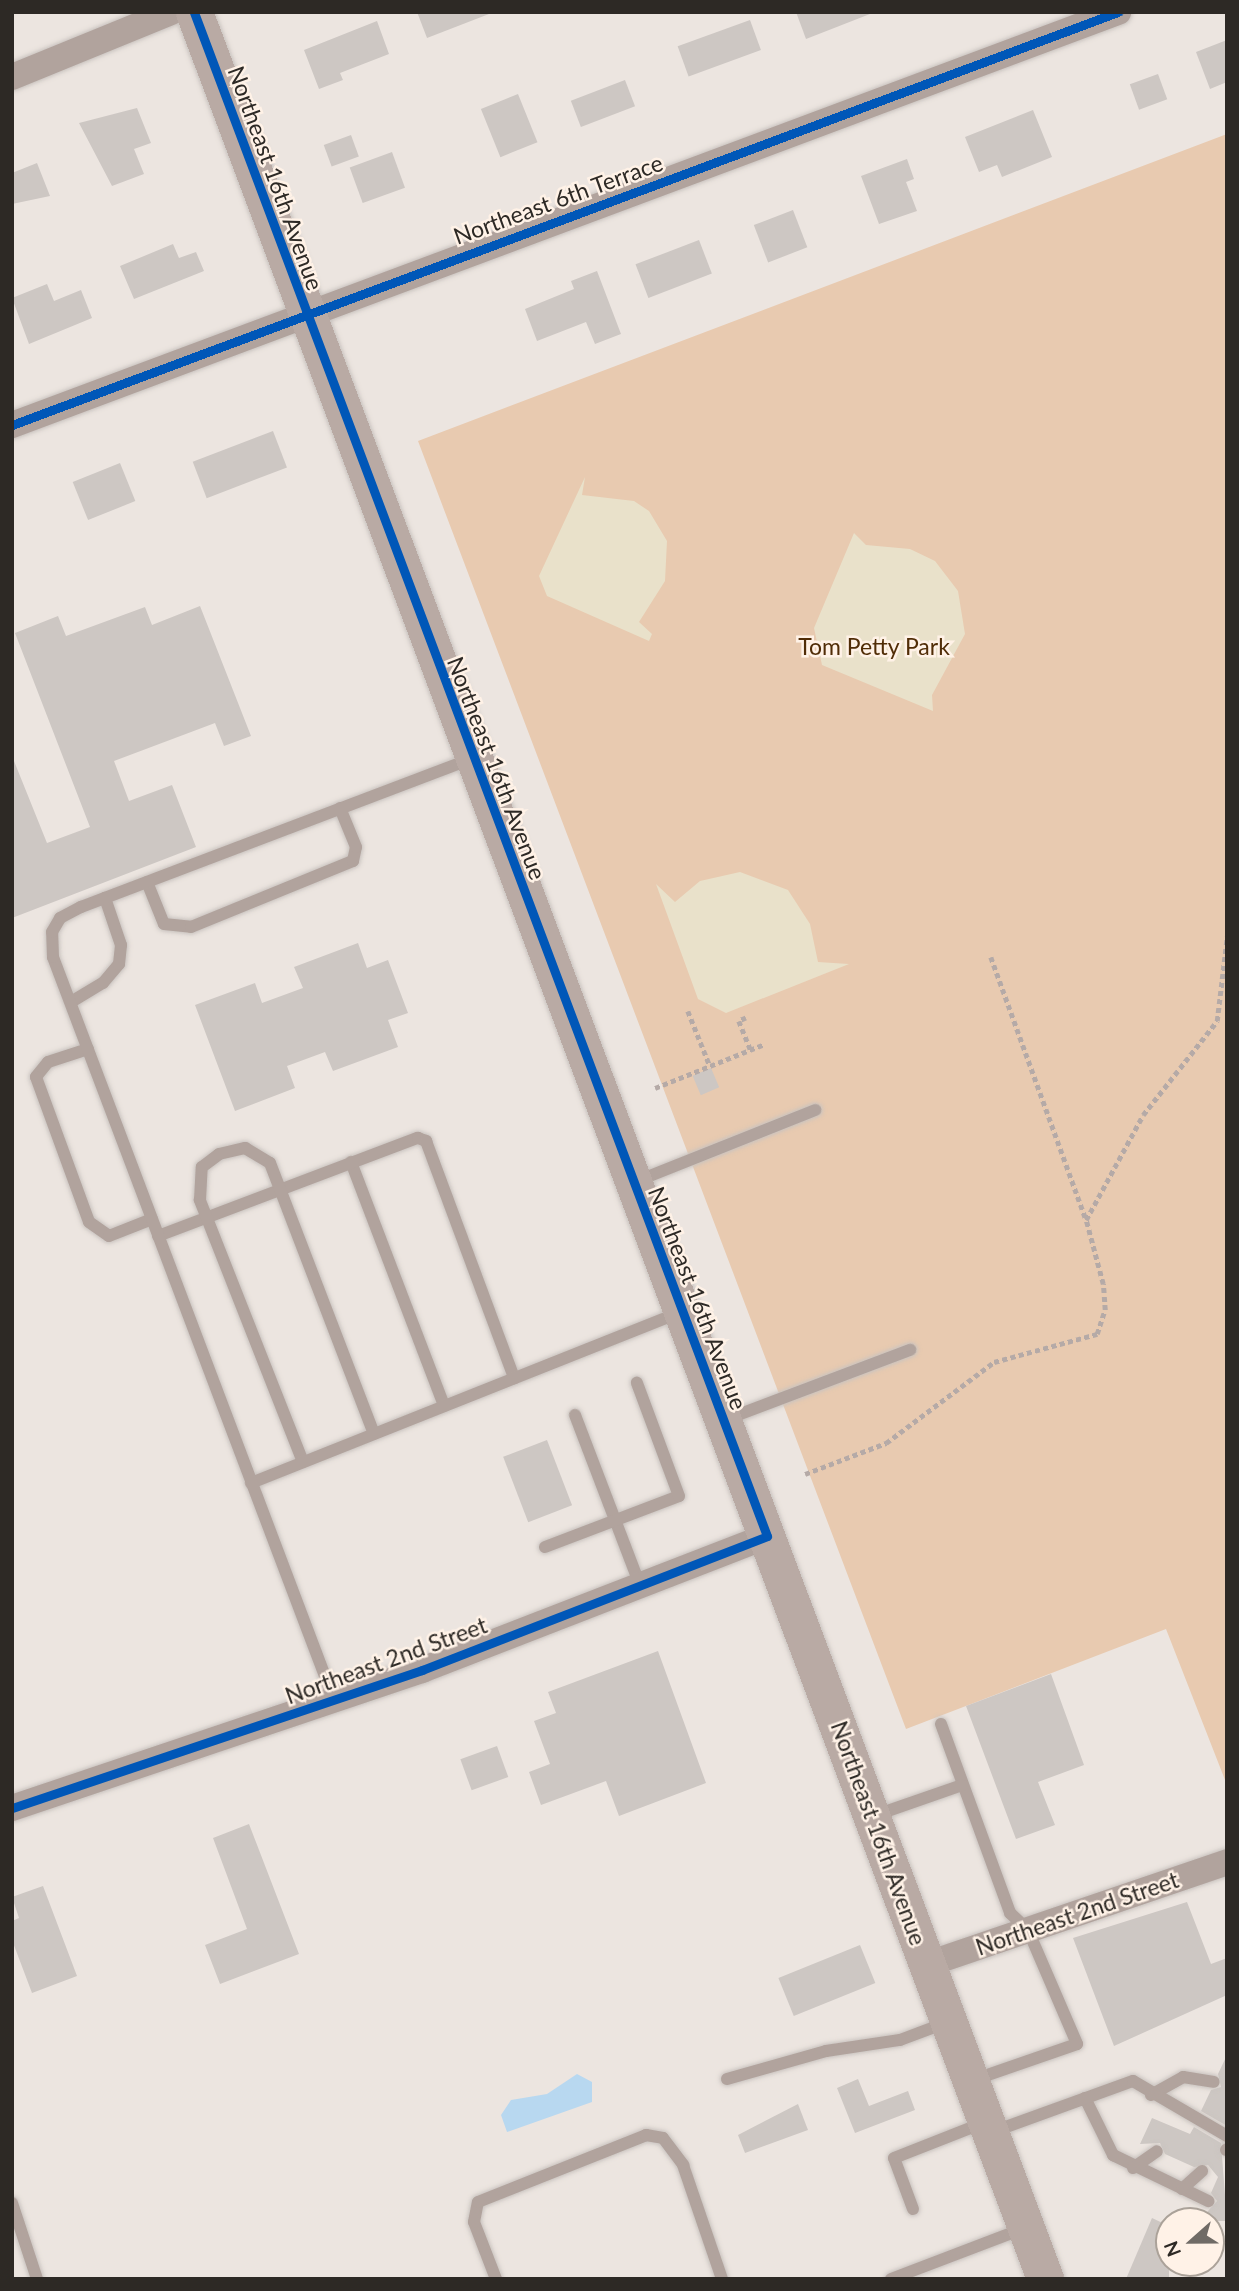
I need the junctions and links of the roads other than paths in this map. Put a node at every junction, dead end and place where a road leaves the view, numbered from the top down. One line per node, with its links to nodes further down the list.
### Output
1 (171, 12): 4 (street)
2 (194, 12): 5 (street, Northeast 16th Avenue)
3 (1118, 12): 5 (street, Northeast 6th Terrace)
4 (12, 77)
5 (304, 312): 6 (street, Northeast 6th Terrace); 7 (street, Northeast 16th Avenue)
6 (12, 425)
7 (473, 757): 8 (lane); 15 (street, Northeast 16th Avenue)
8 (340, 808): 9 (lane); 9 (lane)
9 (147, 882): 10 (lane)
10 (105, 898): 11 (lane); 11 (lane)
11 (71, 1002): 12 (lane)
12 (88, 1049): 18 (lane); 18 (lane)
13 (815, 1110): 15 (lane)
14 (351, 1162): 16 (lane); 22 (lane); 24 (lane)
15 (634, 1182): 20 (street, Northeast 16th Avenue)
16 (280, 1189): 17 (lane); 17 (lane); 27 (lane)
17 (207, 1217): 19 (lane); 28 (lane)
18 (152, 1219): 19 (lane)
19 (158, 1236): 29 (lane)
20 (683, 1311): 22 (lane); 26 (street, Northeast 16th Avenue)
21 (910, 1350): 26 (lane)
22 (514, 1378): 24 (lane)
23 (637, 1383): 30 (lane)
24 (444, 1406): 27 (lane)
25 (575, 1415): 30 (lane)
26 (724, 1420): 31 (street, Northeast 16th Avenue)
27 (374, 1434): 28 (lane)
28 (303, 1462): 29 (lane)
29 (251, 1483): 34 (lane)
30 (615, 1520): 32 (lane); 33 (lane)
31 (768, 1535): 33 (street, Northeast 2nd Street); 38 (street, Northeast 16th Avenue)
32 (545, 1548)
33 (640, 1585): 34 (street, Northeast 2nd Street)
34 (334, 1700): 37 (street, Northeast 2nd Street)
35 (941, 1724): 36 (lane)
36 (962, 1785): 38 (lane); 40 (lane)
37 (12, 1808)
38 (872, 1816): 41 (street, Northeast 16th Avenue)
39 (1227, 1862): 40 (street, Northeast 2nd Street)
40 (1028, 1930): 41 (street, Northeast 2nd Street); 44 (lane)
41 (928, 1964): 42 (street, Northeast 16th Avenue)
42 (949, 2022): 43 (lane); 44 (street, Northeast 16th Avenue)
43 (727, 2078)
44 (973, 2080): 49 (street, Northeast 16th Avenue)
45 (1214, 2082): 46 (lane)
46 (1150, 2095): 47 (lane); 48 (lane)
47 (1085, 2098): 49 (lane); 53 (lane)
48 (1196, 2123): 50 (lane); 51 (lane)
49 (988, 2127): 58 (lane); 59 (street, Northeast 16th Avenue)
50 (1183, 2132)
51 (1227, 2136)
52 (1157, 2151): 53 (lane)
53 (1133, 2168): 55 (lane)
54 (1202, 2171): 55 (lane)
55 (1182, 2189): 56 (lane)
56 (1208, 2201)
57 (12, 2203): 60 (lane)
58 (914, 2209)
59 (1025, 2227): 63 (lane); 64 (street, Northeast 16th Avenue)
60 (37, 2279)
61 (496, 2279): 62 (lane)
62 (722, 2279)
63 (891, 2279)
64 (1045, 2279)

